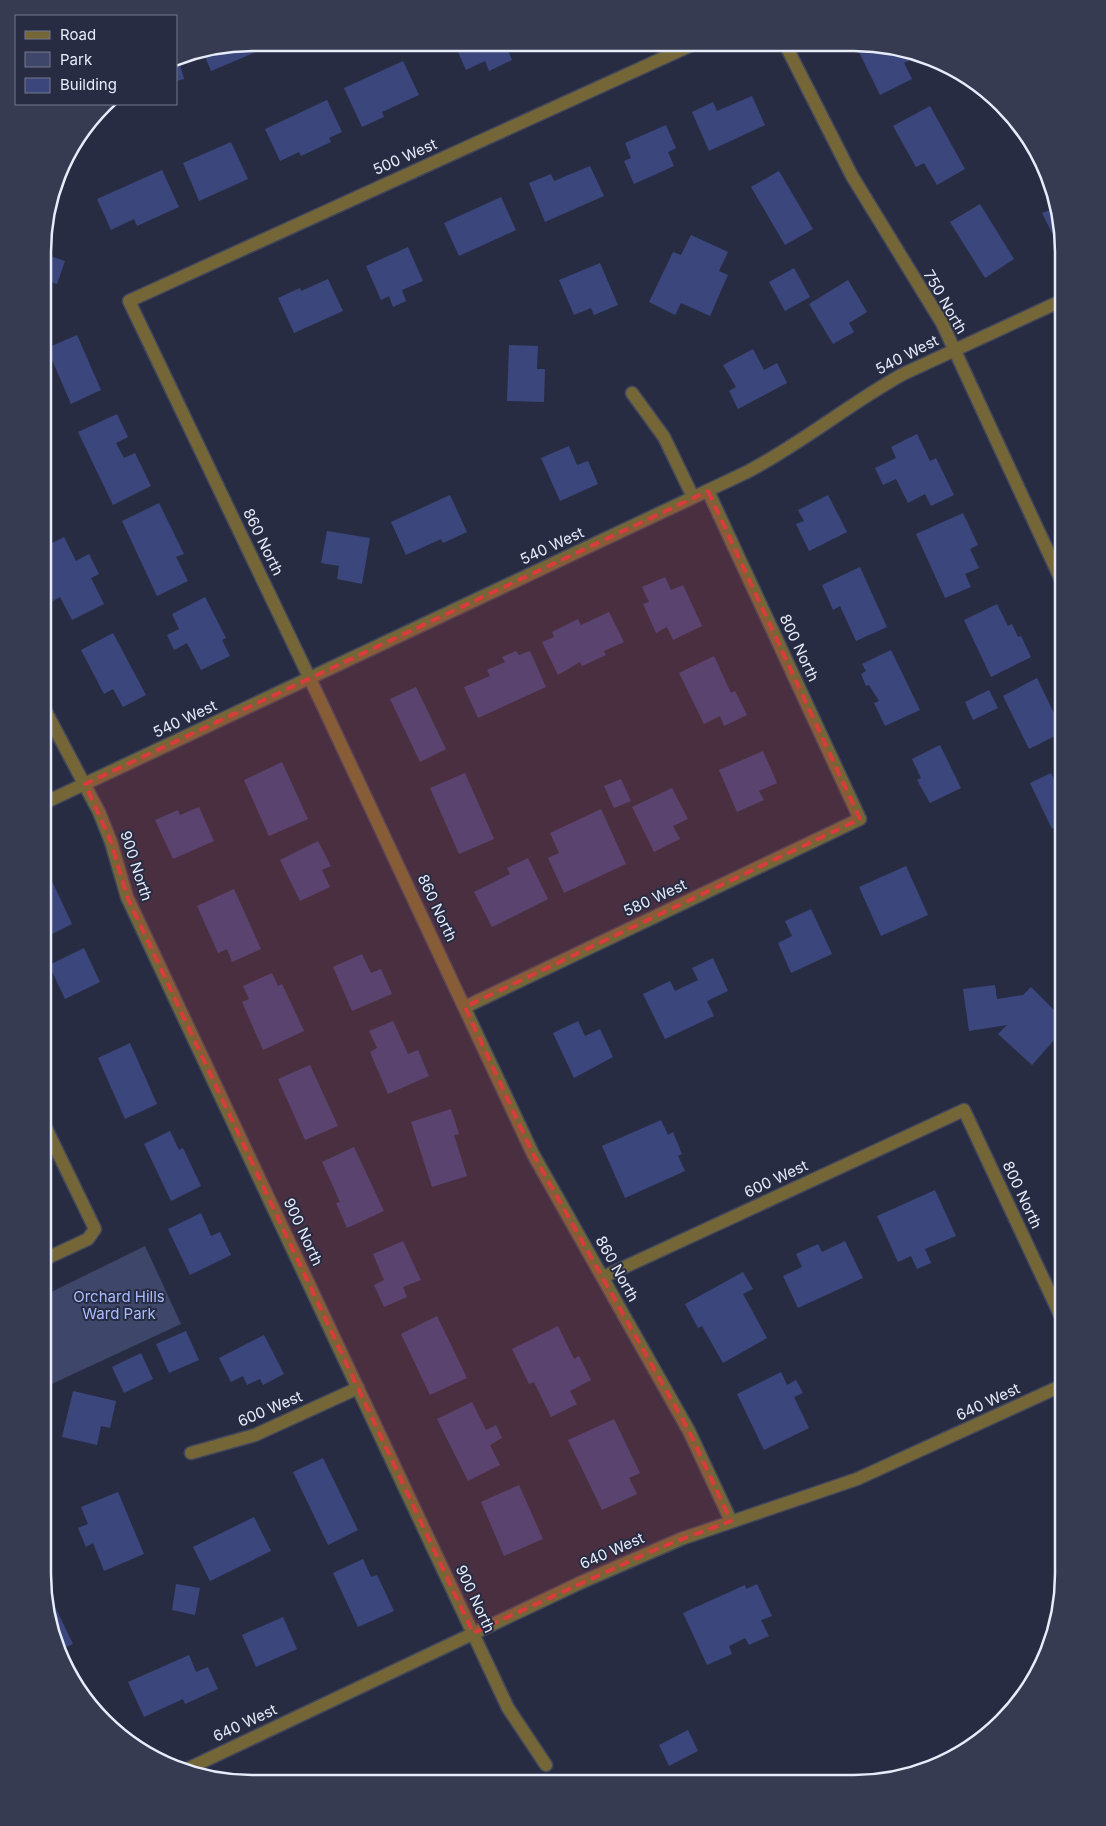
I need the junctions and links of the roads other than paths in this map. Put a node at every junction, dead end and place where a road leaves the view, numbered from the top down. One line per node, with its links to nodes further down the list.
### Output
1 (679, 51): 3 (street, 500 West)
2 (789, 51): 5 (street, 750 North)
3 (129, 301): 10 (street, 860 North)
4 (1055, 304): 5 (street, 540 West)
5 (953, 349): 7 (street, 540 West); 9 (street, 750 North)
6 (632, 394): 8 (street)
7 (708, 491): 8 (street, 540 West); 14 (street, 800 North)
8 (693, 497): 10 (street, 540 West)
9 (1055, 567)
10 (310, 678): 12 (street, 540 West); 15 (street, 860 North)
11 (51, 721): 12 (street, 900 North)
12 (85, 784): 13 (street, 540 West); 21 (street, 900 North)
13 (51, 801)
14 (860, 819): 15 (street, 580 West)
15 (465, 1007): 19 (street, 860 North)
16 (964, 1110): 19 (street, 600 West); 20 (street, 800 North)
17 (51, 1138): 18 (street)
18 (51, 1256)
19 (603, 1278): 24 (street, 860 North)
20 (1055, 1304)
21 (358, 1388): 23 (street, 600 West); 25 (street, 900 North)
22 (1055, 1389): 24 (street, 640 West)
23 (191, 1453)
24 (731, 1521): 25 (street, 640 West)
25 (473, 1633): 26 (street, 900 North); 27 (street, 640 West)
26 (546, 1764)
27 (194, 1766)

